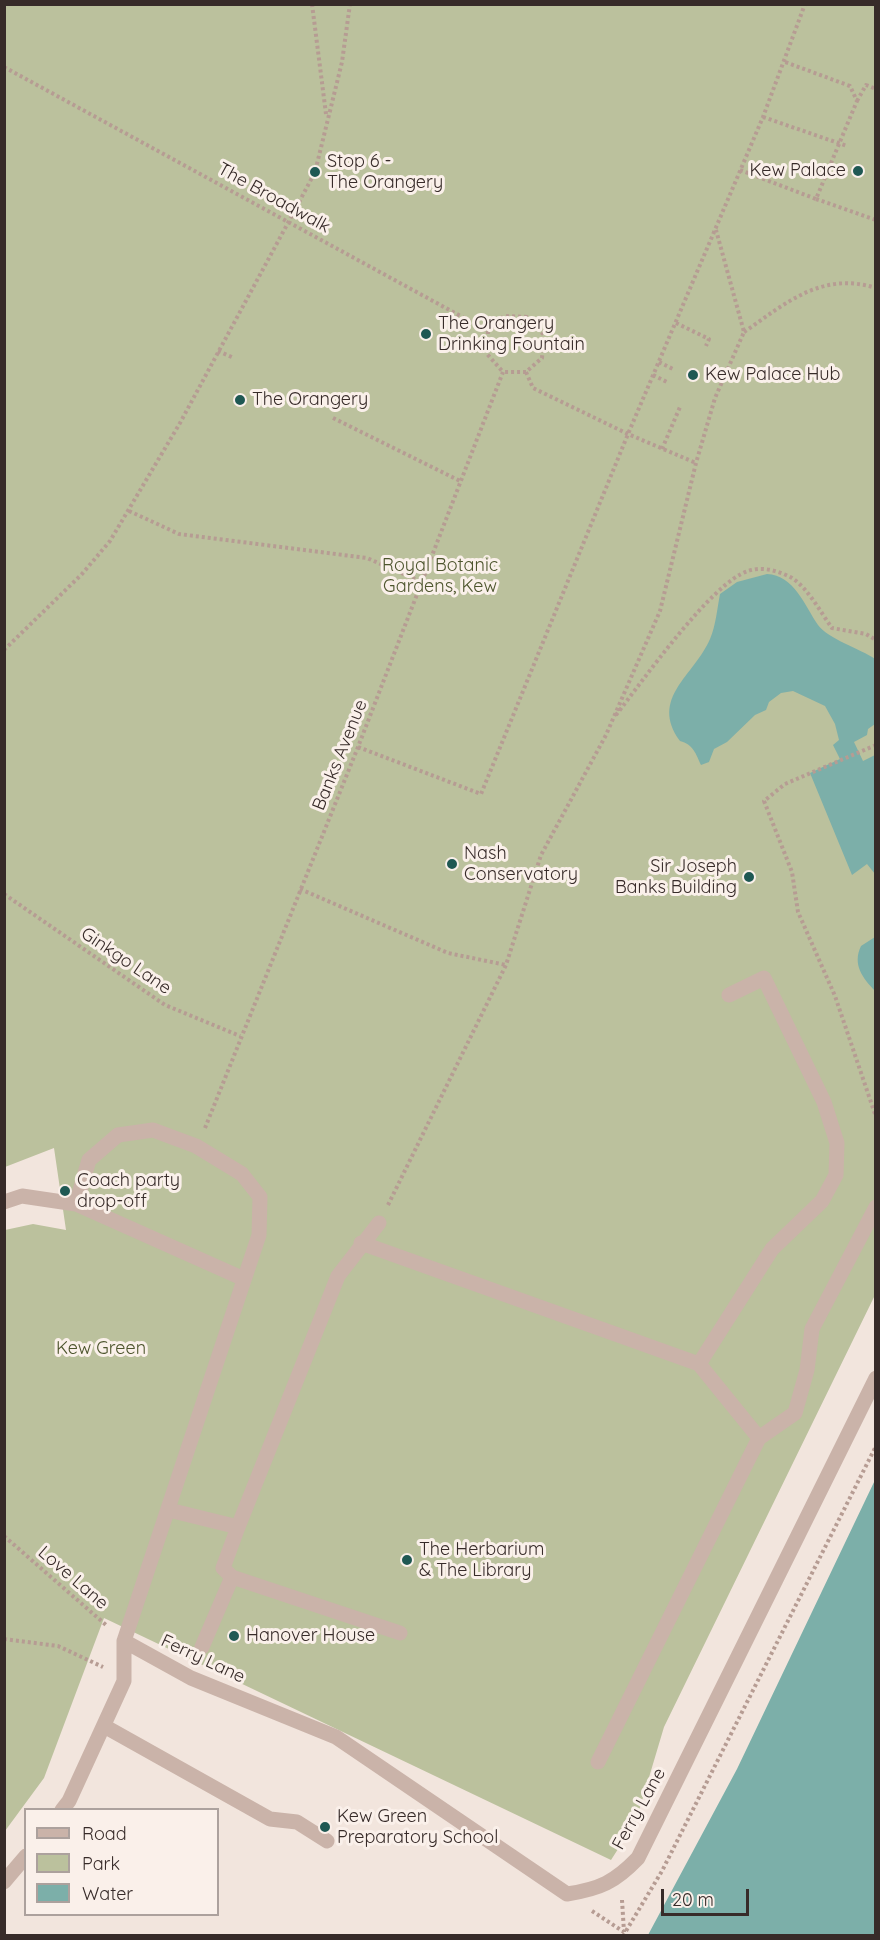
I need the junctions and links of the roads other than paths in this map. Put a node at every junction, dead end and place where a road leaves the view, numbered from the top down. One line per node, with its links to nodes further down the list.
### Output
1 (729, 995): 8 (street)
2 (4, 1202): 3 (street)
3 (76, 1204): 7 (street); 7 (street)
4 (876, 1207): 10 (street)
5 (379, 1223): 6 (street)
6 (361, 1243): 8 (street); 12 (street)
7 (243, 1279): 11 (street)
8 (699, 1364): 10 (street)
9 (876, 1378): 15 (street, Ferry Lane)
10 (759, 1438): 18 (street)
11 (169, 1509): 12 (street); 15 (street)
12 (238, 1527): 13 (street)
13 (232, 1577): 14 (street); 16 (street)
14 (400, 1633)
15 (124, 1641): 17 (street)
16 (202, 1647)
17 (104, 1726): 19 (street); 20 (street)
18 (598, 1762)
19 (63, 1808)
20 (327, 1841)
21 (24, 1858): 22 (street)
22 (4, 1882)

